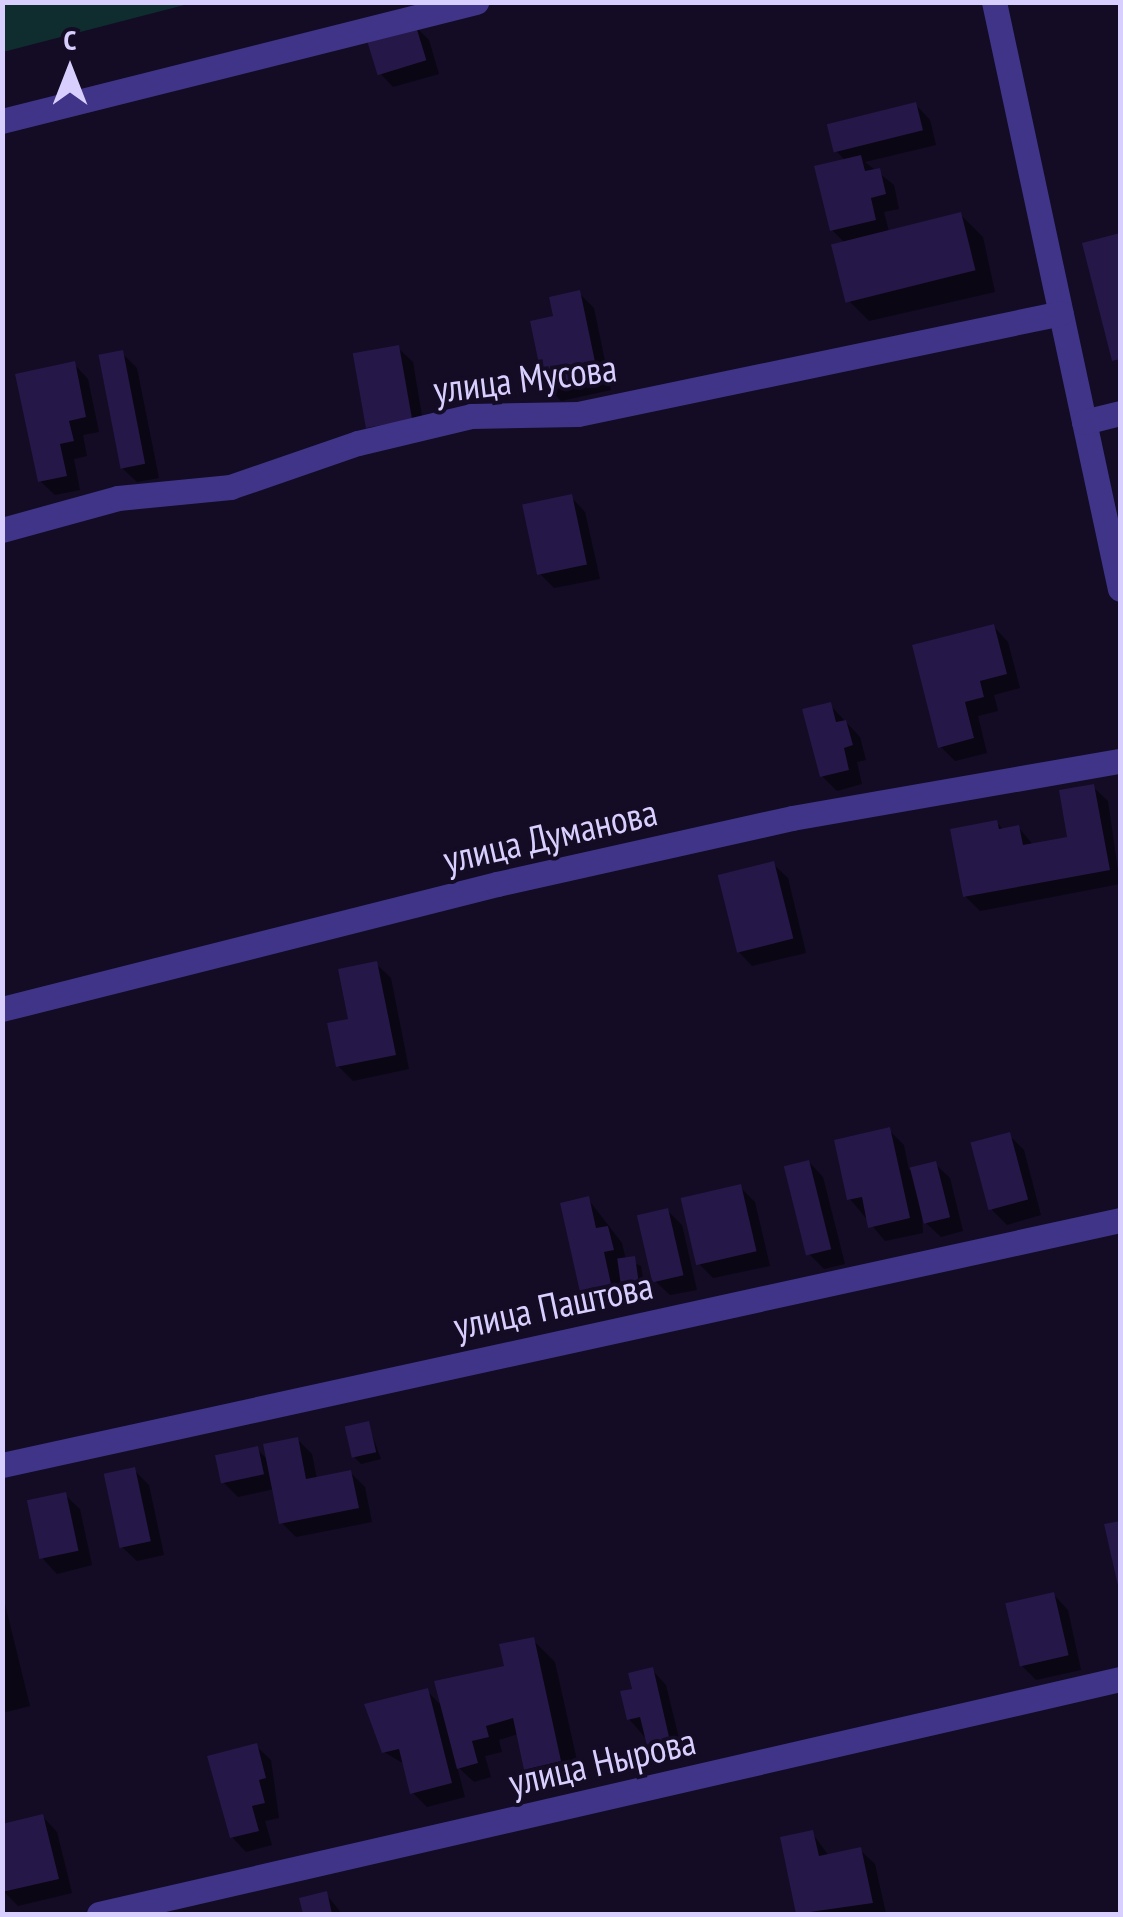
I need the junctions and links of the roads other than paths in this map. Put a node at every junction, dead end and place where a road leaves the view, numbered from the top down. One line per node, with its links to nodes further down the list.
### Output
1 (476, 2): 3 (street)
2 (994, 2): 4 (street)
3 (2, 121)
4 (1061, 313): 6 (street); 7 (street, улица Мусова)
5 (1120, 413): 6 (street)
6 (1084, 422): 8 (street)
7 (2, 530)
8 (1120, 589)
9 (1120, 760): 10 (street, улица Думанова)
10 (2, 1009)
11 (1120, 1220): 12 (street, улица Паштова)
12 (2, 1465)
13 (1120, 1680): 14 (street, улица Нырова)
14 (99, 1914)

